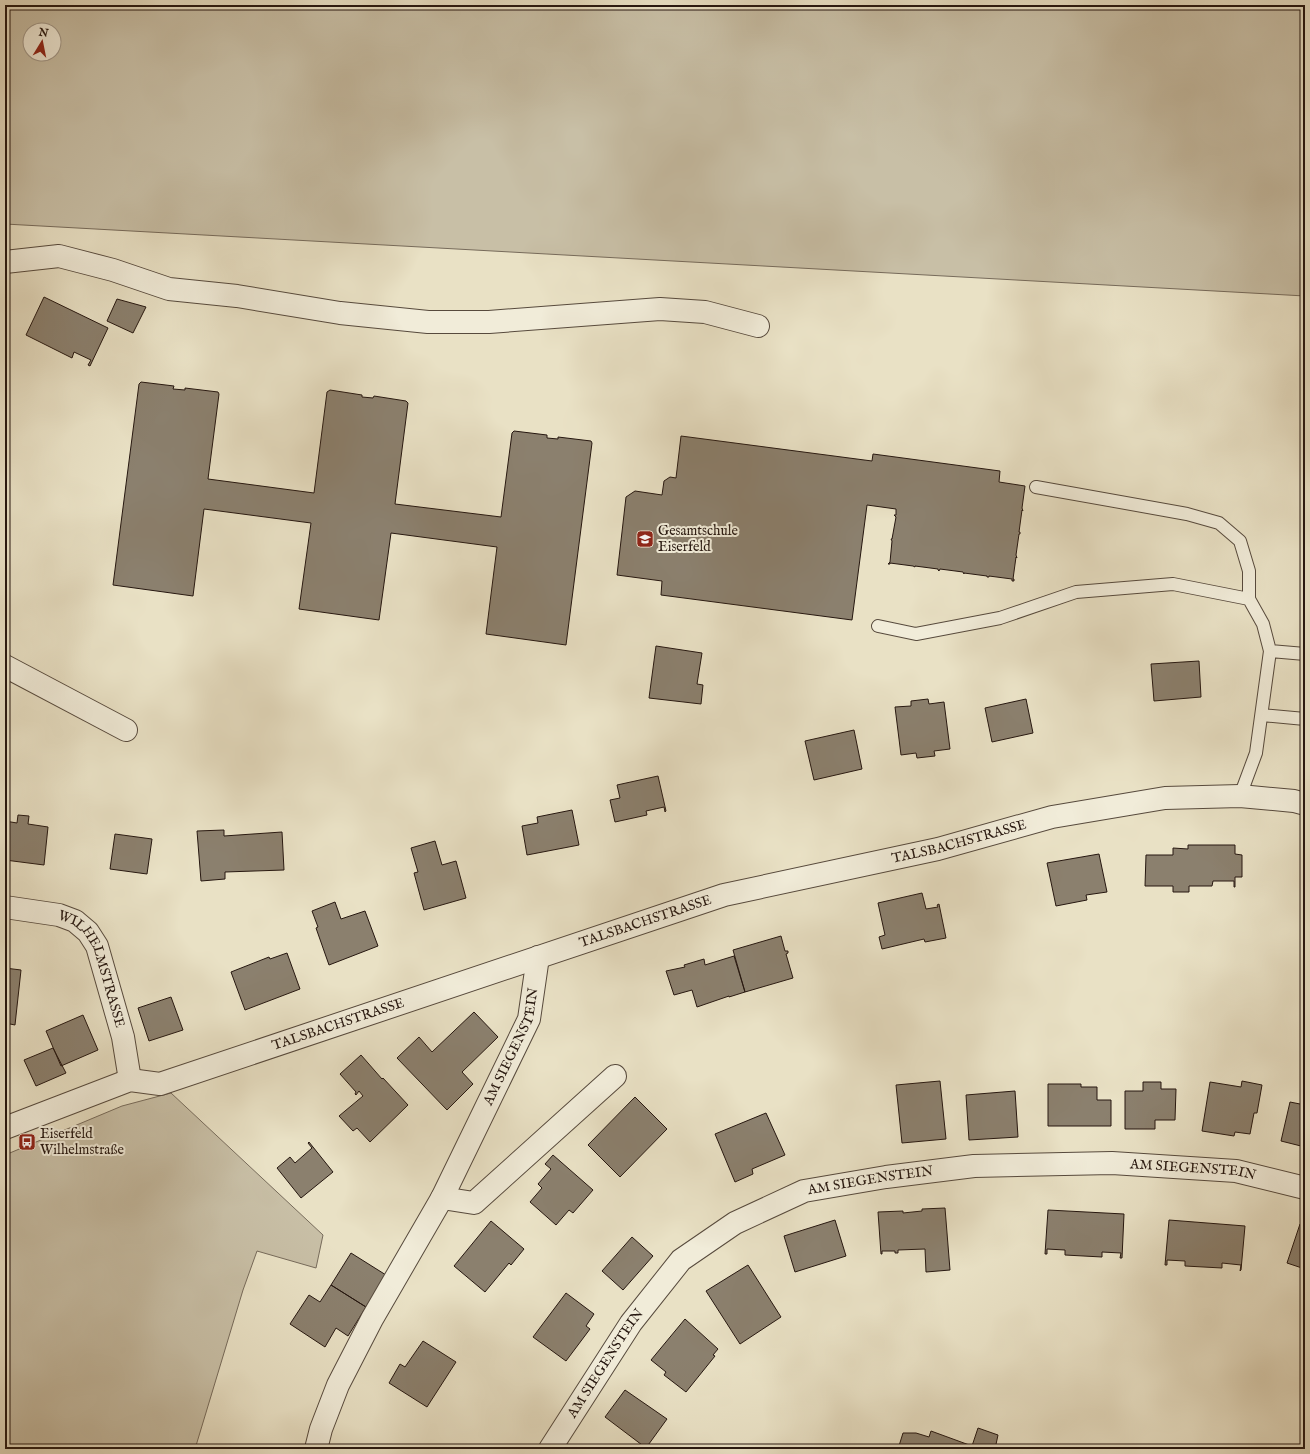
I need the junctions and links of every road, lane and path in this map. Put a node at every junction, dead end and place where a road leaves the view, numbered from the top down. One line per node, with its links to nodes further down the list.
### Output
1 (5, 262): 2 (street)
2 (758, 326)
3 (1036, 487): 4 (lane)
4 (1249, 599): 5 (lane); 6 (lane)
5 (878, 626)
6 (1270, 651): 7 (lane); 9 (lane)
7 (1305, 654)
8 (5, 666): 11 (street)
9 (1262, 715): 10 (lane); 12 (lane)
10 (1305, 719)
11 (126, 730)
12 (1240, 796): 13 (street, TALSBACHSTRASSE); 15 (street, TALSBACHSTRASSE)
13 (1305, 804)
14 (5, 907): 17 (street, WILHELMSTRASSE)
15 (538, 957): 17 (street, TALSBACHSTRASSE); 20 (street, AM SIEGENSTEIN)
16 (615, 1076): 20 (street)
17 (130, 1080): 18 (street, TALSBACHSTRASSE)
18 (5, 1128)
19 (1305, 1188): 22 (street, AM SIEGENSTEIN)
20 (442, 1198): 21 (street, AM SIEGENSTEIN)
21 (316, 1449)
22 (550, 1449)

